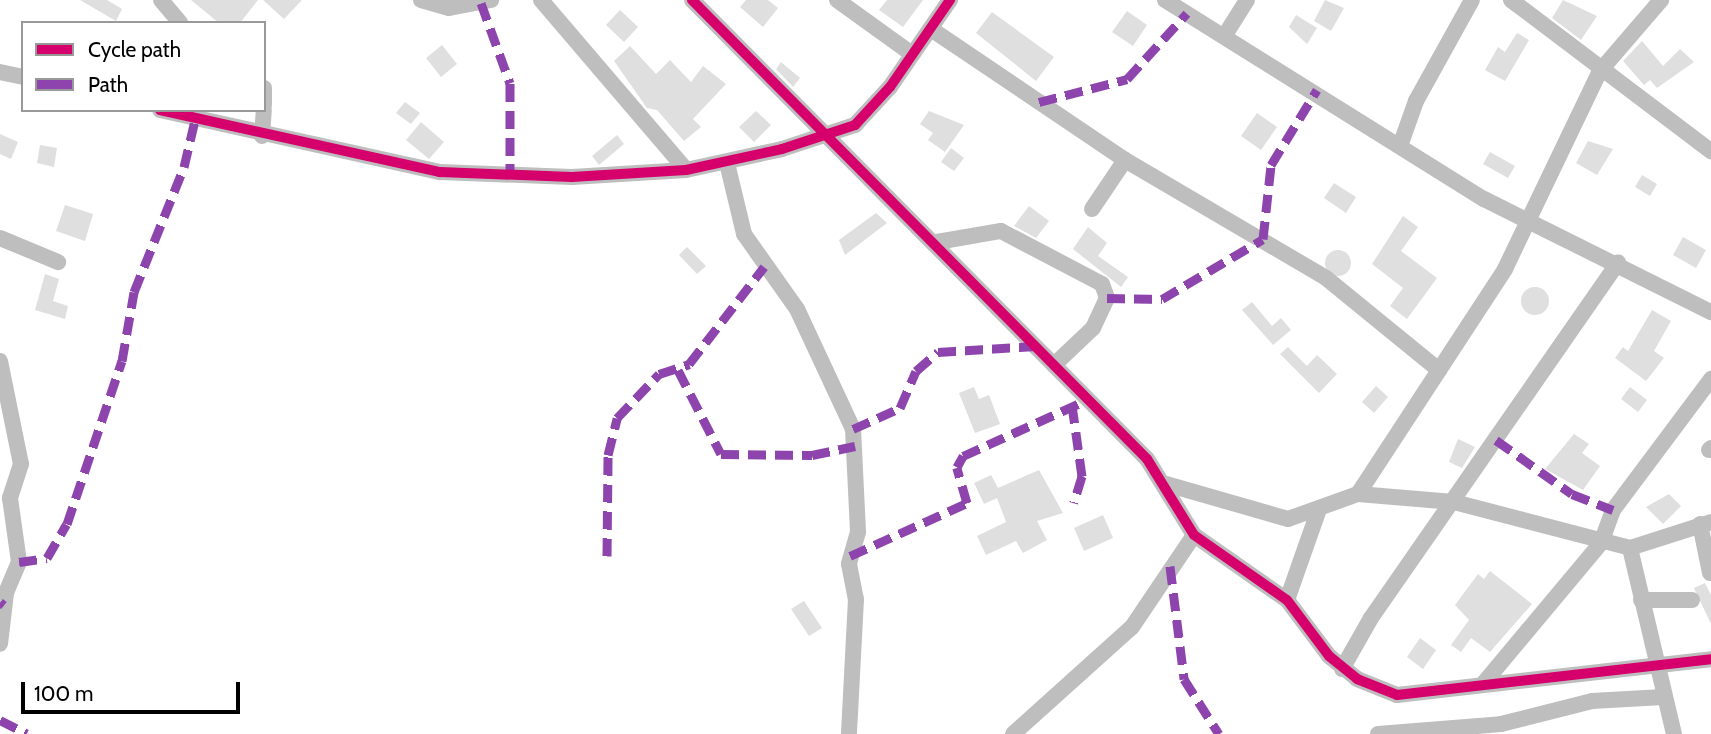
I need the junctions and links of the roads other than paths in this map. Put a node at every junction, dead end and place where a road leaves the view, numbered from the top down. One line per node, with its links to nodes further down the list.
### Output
1 (161, 0): 13 (street)
2 (421, 0): 3 (street)
3 (491, 0)
4 (541, 0): 28 (street)
5 (692, 0): 23 (street)
6 (837, 0): 16 (street)
7 (950, 0): 14 (street)
8 (1165, 0): 15 (street)
9 (1247, 0): 15 (street)
10 (1472, 0): 24 (street)
11 (1511, 0): 17 (street)
12 (1661, 0): 17 (street)
13 (178, 21)
14 (931, 29): 16 (street); 26 (street)
15 (1225, 35): 24 (street)
16 (912, 54): 23 (street)
17 (1600, 71): 25 (street); 30 (street)
18 (0, 72): 19 (street)
19 (21, 77)
20 (168, 112): 22 (street)
21 (264, 112): 22 (street)
22 (262, 136): 28 (street)
23 (826, 137): 27 (street); 32 (street)
24 (1399, 146): 30 (street)
25 (1711, 151)
26 (1125, 160): 29 (street); 38 (street)
27 (727, 163): 28 (street); 58 (street)
28 (686, 170)
29 (1093, 209)
30 (1531, 222): 34 (street); 38 (street)
31 (0, 238): 33 (street)
32 (937, 242): 37 (street); 37 (street)
33 (58, 262)
34 (1618, 262): 35 (street); 42 (street)
35 (1711, 312)
36 (0, 361): 52 (street)
37 (1054, 365): 40 (street)
38 (1439, 370): 41 (street)
39 (1711, 379): 46 (street)
40 (1166, 484): 43 (street); 45 (street)
41 (1358, 494): 42 (street); 43 (street)
42 (1454, 502): 46 (street); 55 (street)
43 (1318, 512): 49 (street)
44 (1705, 523): 47 (street); 48 (street)
45 (1194, 535): 49 (street); 59 (street)
46 (1601, 543): 47 (street); 56 (street)
47 (1630, 548): 50 (street)
48 (1710, 573)
49 (1287, 600): 55 (street)
50 (1641, 600): 51 (street); 54 (street)
51 (1692, 600)
52 (0, 644)
53 (1711, 659): 54 (street)
54 (1654, 667): 56 (street); 57 (street)
55 (1342, 669): 56 (street)
56 (1483, 684)
57 (1663, 697): 60 (street); 61 (street)
58 (849, 734)
59 (1013, 734)
60 (1378, 734)
61 (1674, 734)

